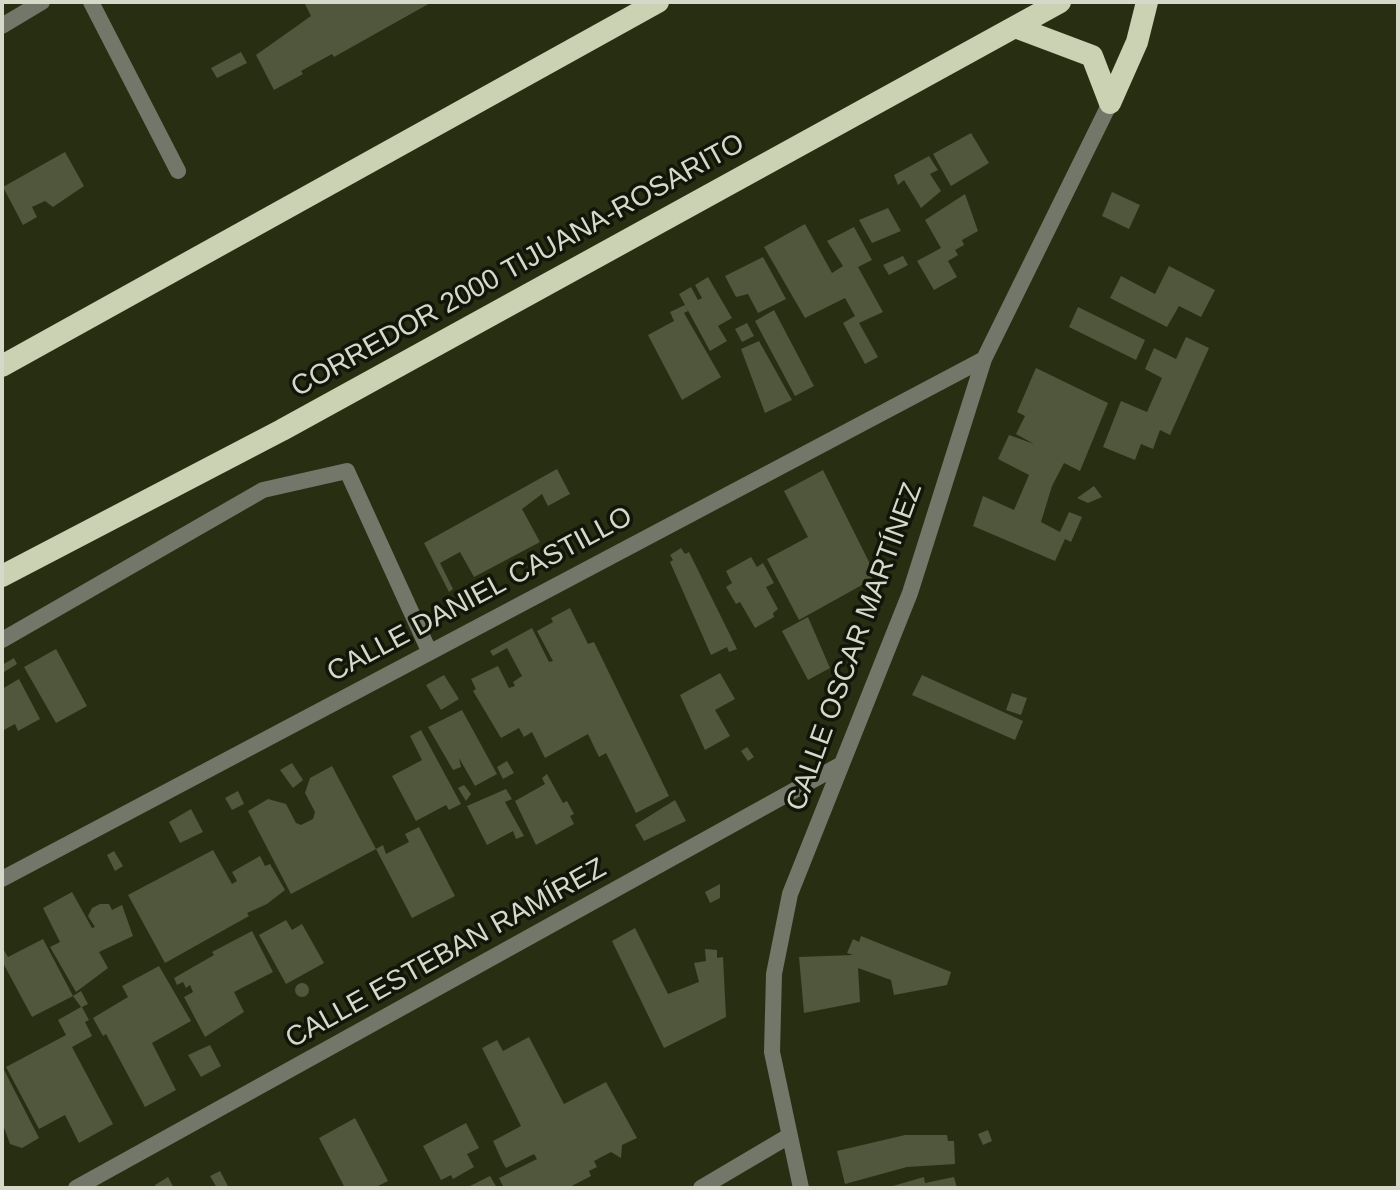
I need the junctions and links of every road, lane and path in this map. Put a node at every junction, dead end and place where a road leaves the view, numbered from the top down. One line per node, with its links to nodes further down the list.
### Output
1 (42, 2): 6 (street)
2 (91, 2): 9 (street)
3 (658, 2): 11 (highway)
4 (1060, 2): 7 (highway, CORREDOR 2000 TIJUANA-ROSARITO)
5 (1147, 2): 8 (highway)
6 (2, 26)
7 (1015, 27): 8 (highway); 12 (highway, CORREDOR 2000 TIJUANA-ROSARITO)
8 (1110, 103): 10 (street, CALLE OSCAR MARTÍNEZ)
9 (178, 171)
10 (984, 359): 14 (street, CALLE DANIEL CASTILLO); 15 (street, CALLE OSCAR MARTÍNEZ)
11 (2, 366)
12 (2, 576)
13 (2, 640): 14 (street)
14 (429, 651): 16 (street, CALLE DANIEL CASTILLO)
15 (840, 765): 17 (street, CALLE OSCAR MARTÍNEZ); 18 (street, CALLE ESTEBAN RAMÍREZ)
16 (2, 879)
17 (789, 1136): 19 (street); 20 (street, CALLE OSCAR MARTÍNEZ)
18 (76, 1188)
19 (701, 1188)
20 (801, 1188)

